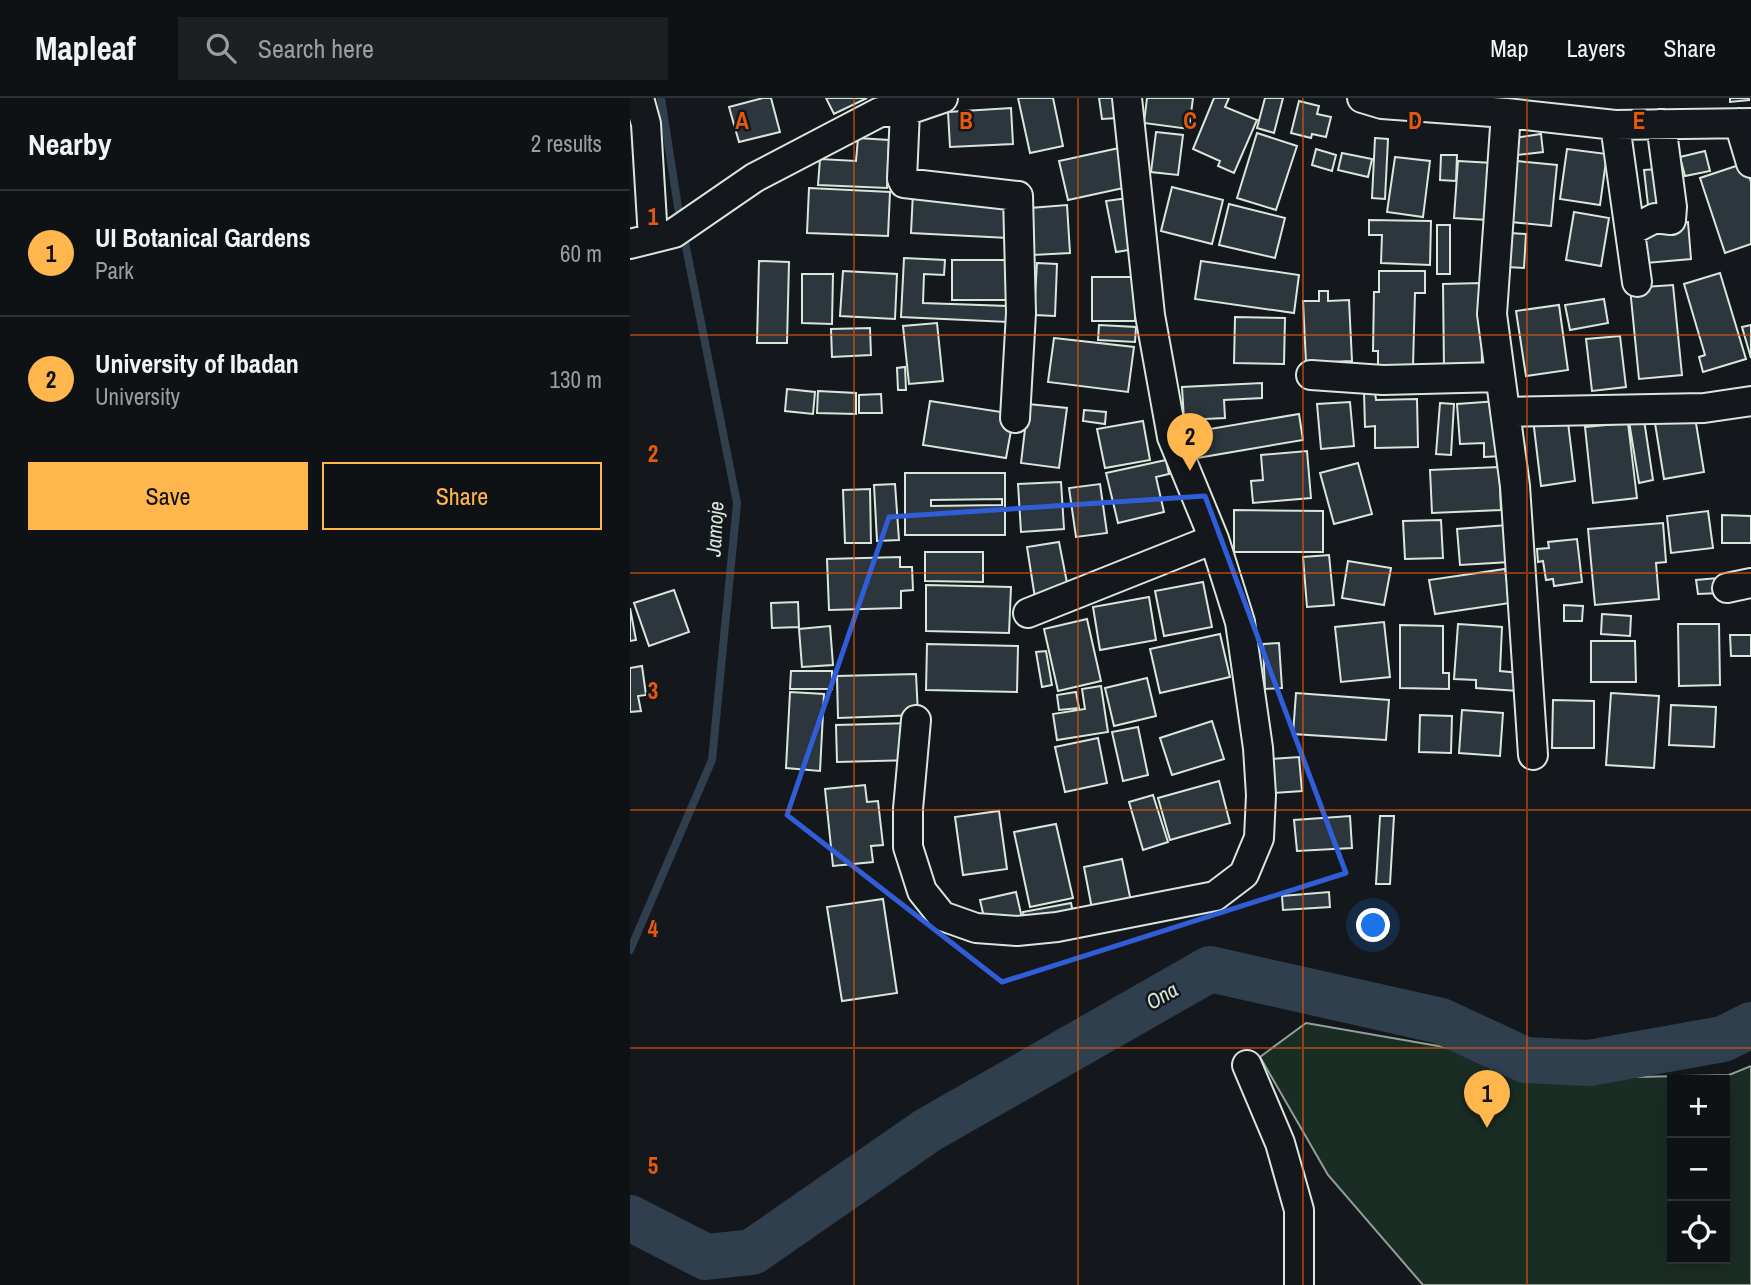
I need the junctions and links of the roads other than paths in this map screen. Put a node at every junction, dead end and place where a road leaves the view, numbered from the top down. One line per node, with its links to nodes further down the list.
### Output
1 (639, 98): 15 (street)
2 (943, 98): 6 (street)
3 (1128, 98): 22 (street)
4 (1363, 98): 5 (street)
5 (1473, 104): 7 (street)
6 (887, 107): 15 (street); 21 (street)
7 (1506, 113): 10 (street); 18 (street)
8 (1745, 123): 9 (street); 12 (street)
9 (1661, 124): 10 (street); 11 (street)
10 (1615, 125): 13 (street)
11 (1665, 159): 13 (street); 14 (street)
12 (1751, 163)
13 (1621, 164): 14 (street)
14 (1630, 231): 16 (street)
15 (641, 241)
16 (1637, 282)
17 (1311, 375): 18 (street)
18 (1500, 377): 20 (street)
19 (1751, 401): 20 (street)
20 (1505, 412): 25 (street)
21 (1015, 418)
22 (1214, 539): 23 (street); 24 (street)
23 (1028, 614)
24 (916, 720)
25 (1533, 755)
26 (1247, 1065): 27 (street)
27 (1299, 1285)

